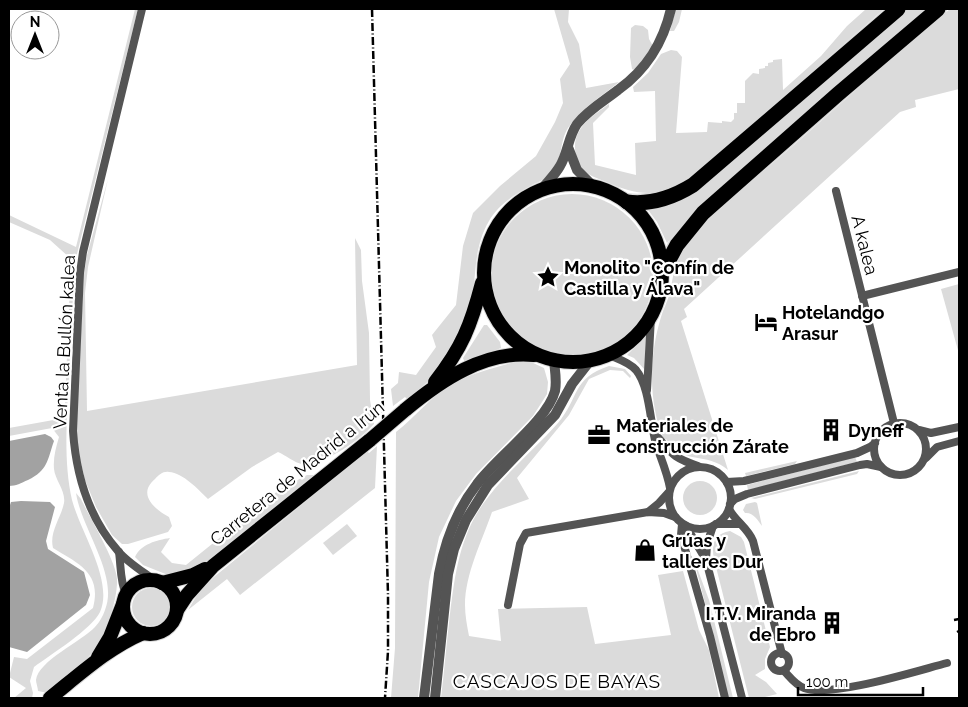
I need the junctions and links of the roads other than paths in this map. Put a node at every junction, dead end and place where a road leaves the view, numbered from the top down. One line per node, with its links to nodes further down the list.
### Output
1 (142, 9): 38 (street, Venta la Bullón kalea)
2 (671, 9): 5 (street)
3 (898, 9): 9 (highway)
4 (938, 9): 10 (highway)
5 (568, 147): 6 (street); 7 (street)
6 (593, 186): 7 (highway); 9 (highway)
7 (541, 190): 12 (highway)
8 (836, 190): 13 (street, A kalea)
9 (626, 202): 10 (highway)
10 (662, 271): 14 (highway)
11 (959, 272): 13 (street)
12 (483, 278): 15 (highway); 19 (highway)
13 (862, 296): 21 (street, A kalea)
14 (651, 317): 16 (highway); 20 (street)
15 (536, 355): 17 (highway); 19 (highway)
16 (609, 355): 18 (highway); 20 (street)
17 (554, 361): 18 (highway); 51 (street)
18 (590, 361): 52 (street)
19 (426, 392): 40 (highway, Carretera de Madrid a Irún, bridge)
20 (646, 394): 24 (street)
21 (894, 423): 23 (street); 26 (street)
22 (959, 427): 23 (street)
23 (919, 430): 27 (street)
24 (655, 434): 28 (street); 31 (street)
25 (959, 441): 27 (street)
26 (875, 442): 29 (street); 30 (street)
27 (924, 460): 29 (street)
28 (700, 466): 30 (street); 31 (street)
29 (882, 468): 32 (street)
30 (727, 482): 32 (street)
31 (669, 490): 33 (street); 34 (street)
32 (729, 506): 35 (street); 37 (street)
33 (648, 512): 34 (street); 43 (street)
34 (675, 517): 36 (street)
35 (740, 524): 37 (street); 46 (street)
36 (684, 525): 37 (street); 39 (street); 53 (street)
37 (715, 525): 39 (street)
38 (119, 552): 41 (street); 42 (street)
39 (706, 560): 54 (street)
40 (213, 566): 41 (highway); 44 (highway)
41 (158, 581): 42 (highway); 44 (highway)
42 (125, 597): 45 (highway); 47 (highway)
43 (508, 605)
44 (177, 610): 45 (highway)
45 (143, 633): 47 (highway)
46 (779, 654): 49 (street); 49 (street)
47 (96, 659): 50 (highway)
48 (947, 663): 49 (street)
49 (786, 671)
50 (50, 698)
51 (424, 698)
52 (434, 698)
53 (725, 698)
54 (742, 698)

